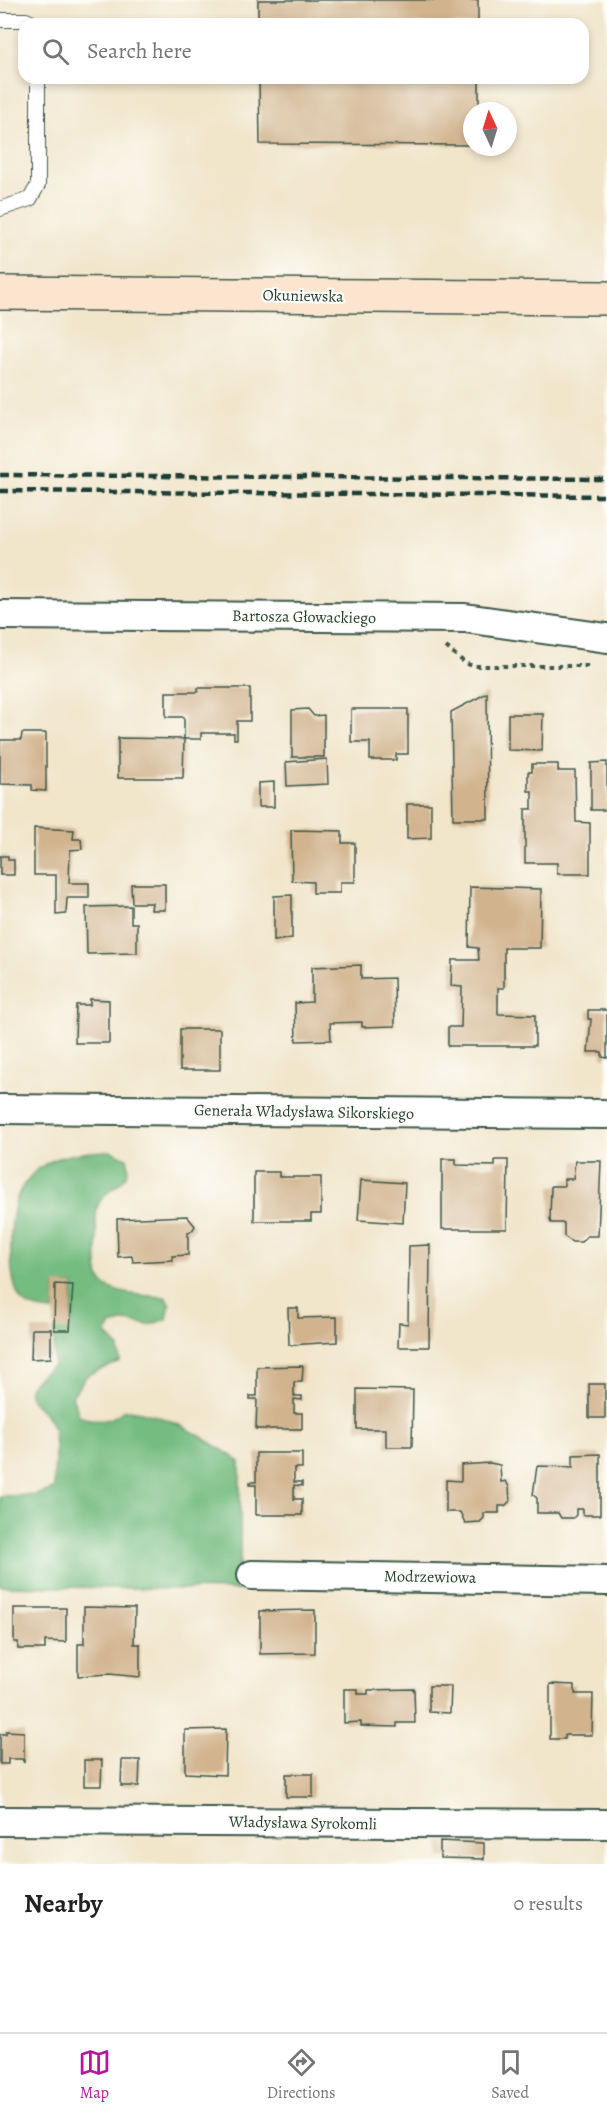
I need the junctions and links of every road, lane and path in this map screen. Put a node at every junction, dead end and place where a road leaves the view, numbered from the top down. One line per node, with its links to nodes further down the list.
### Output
1 (0, 20): 2 (lane)
2 (18, 20)
3 (38, 84): 4 (lane)
4 (0, 209)
5 (0, 293): 6 (main road, Okuniewska)
6 (607, 298)
7 (0, 615): 8 (street, Bartosza Głowackiego)
8 (607, 638)
9 (441, 646): 10 (path)
10 (596, 666)
11 (0, 1109): 12 (street, Generała Władysława Sikorskiego)
12 (607, 1114)
13 (252, 1575): 14 (street, Modrzewiowa)
14 (607, 1581)
15 (0, 1821): 16 (street, Władysława Syrokomli)
16 (607, 1824)

